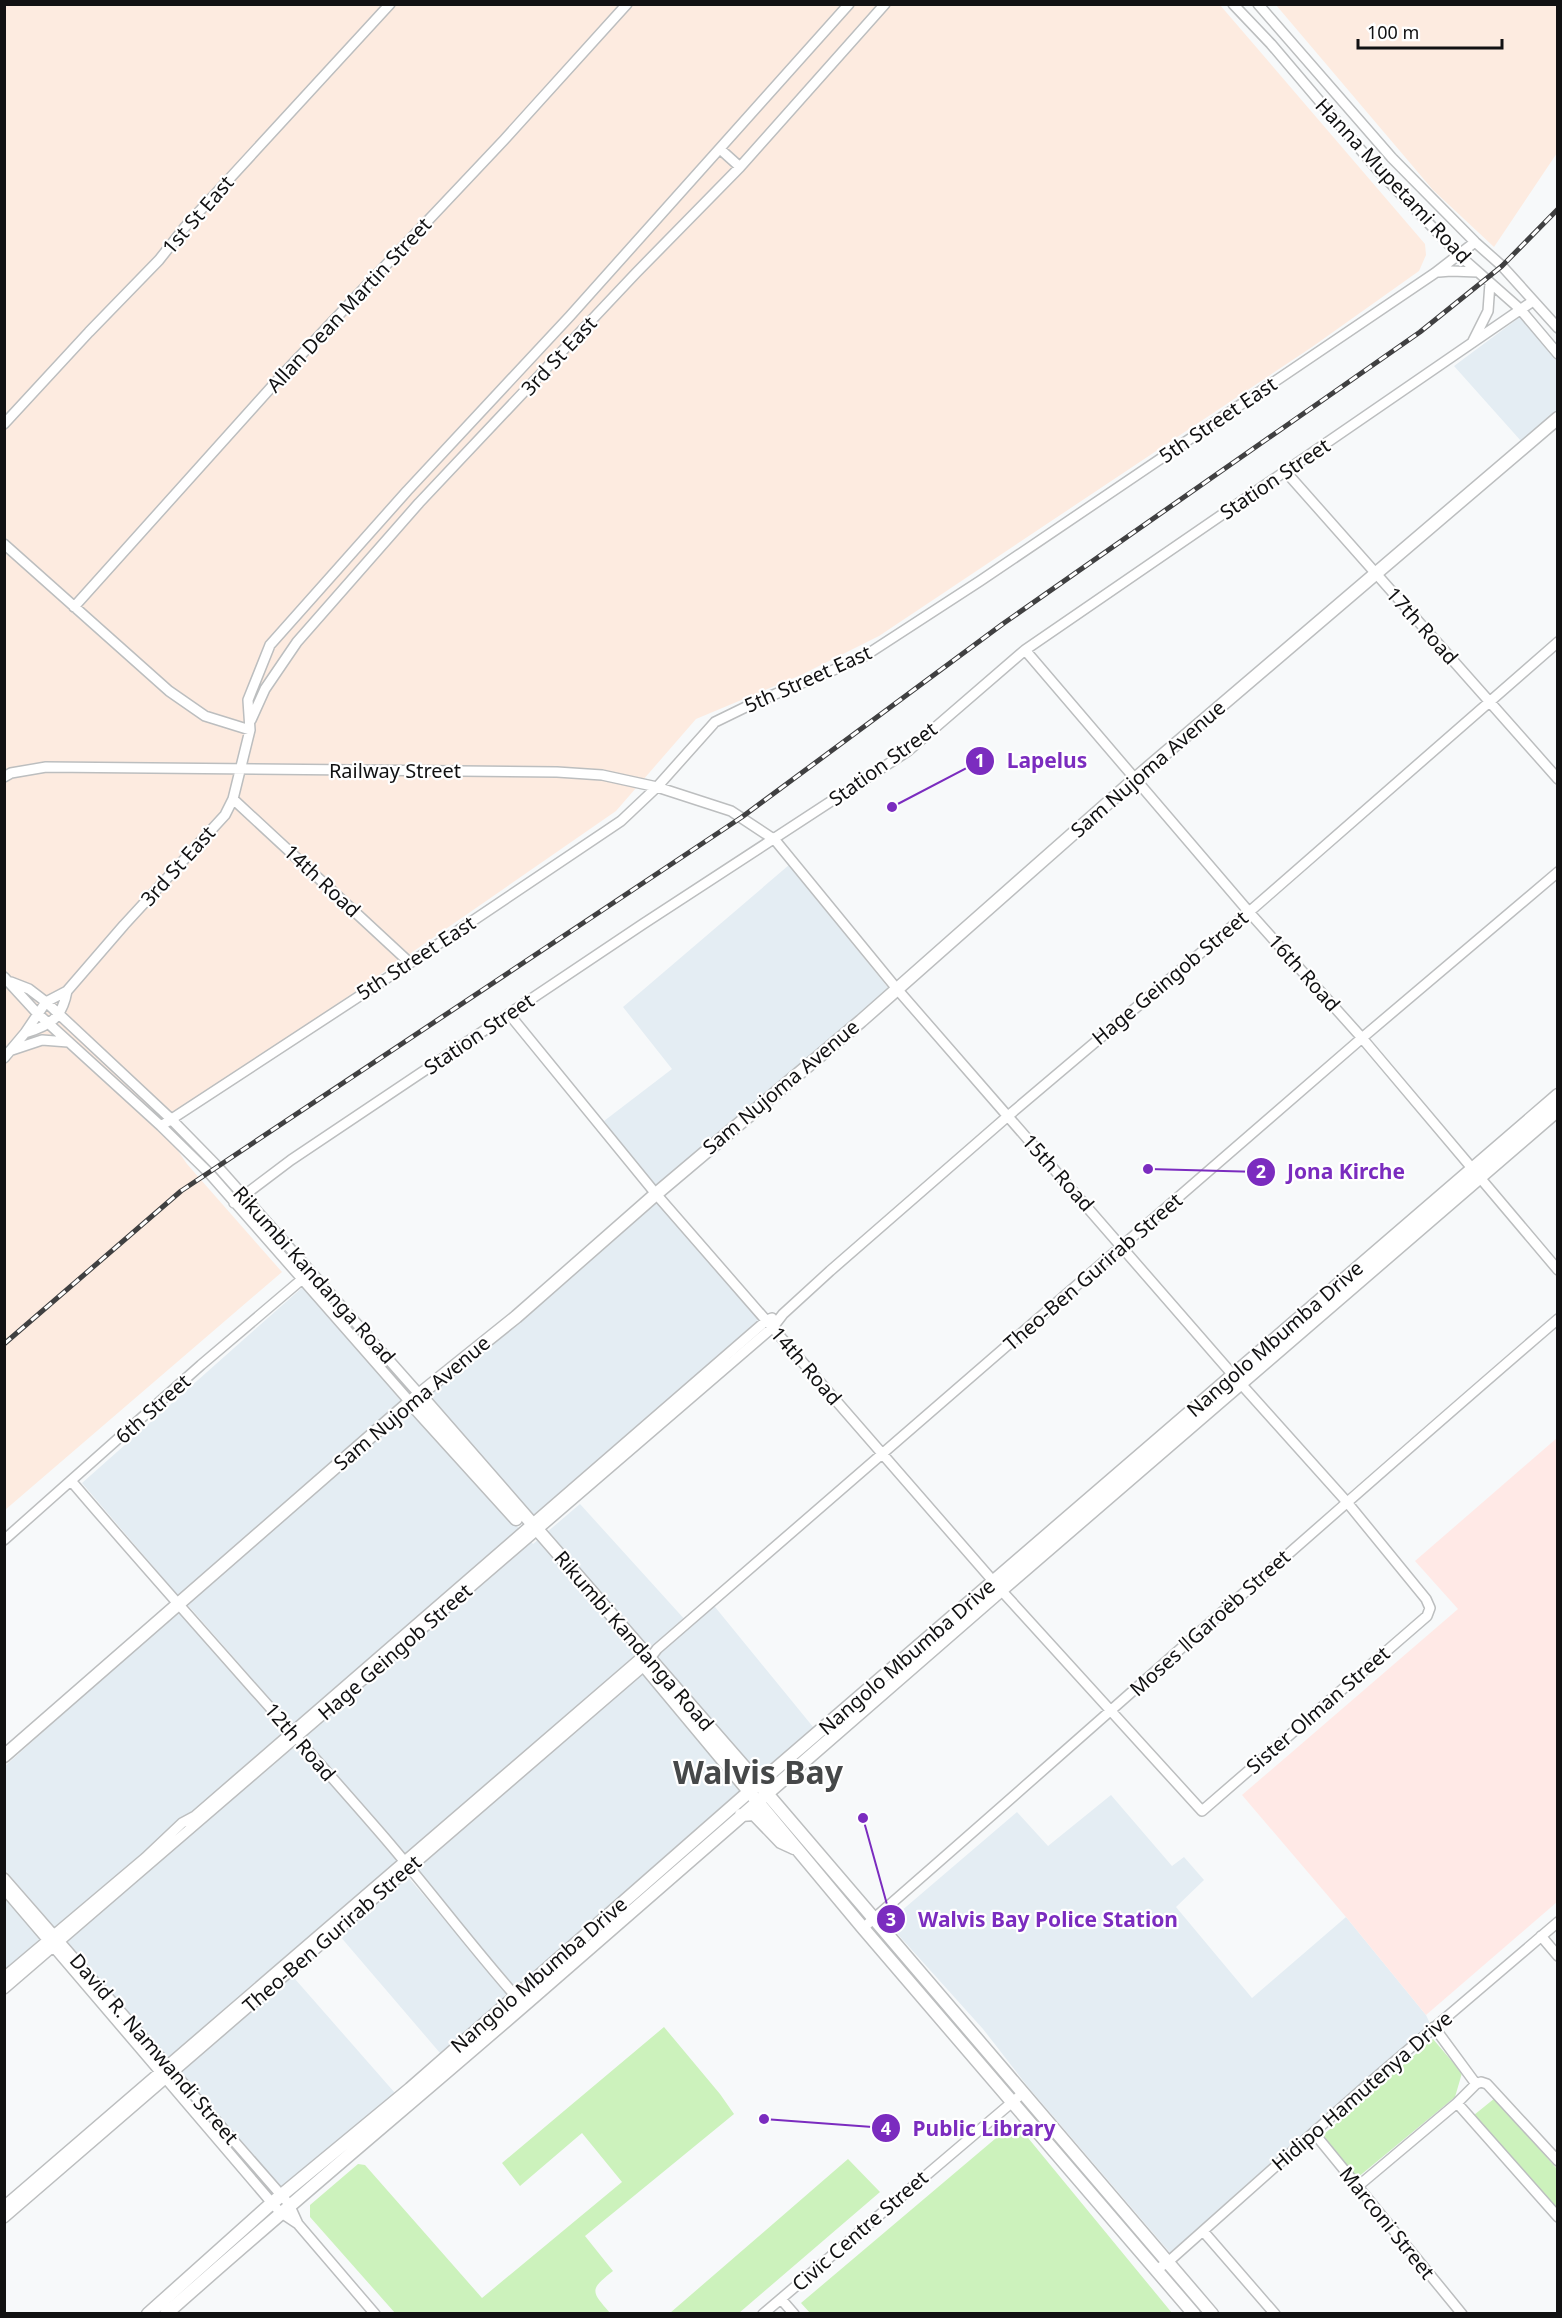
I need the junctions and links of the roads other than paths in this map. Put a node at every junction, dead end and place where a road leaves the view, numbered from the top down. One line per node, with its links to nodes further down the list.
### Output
1 (390, 4): 26 (street, 1st St East)
2 (627, 4): 30 (street, Allan Dean Martin Street)
3 (849, 4): 9 (street, 3rd St East)
4 (885, 4): 10 (street, 3rd St East)
5 (1233, 4): 8 (street, Hanna Mupetami Road)
6 (1264, 7): 7 (street, Hanna Mupetami Road)
7 (1282, 33): 8 (street); 11 (street, Hanna Mupetami Road)
8 (1271, 44): 12 (street, Hanna Mupetami Road)
9 (720, 149): 10 (street); 13 (street, 3rd St East)
10 (740, 167): 15 (street, 3rd St East)
11 (1475, 242): 12 (street, 5th Street East); 18 (street, Hanna Mupetami Road)
12 (1460, 256): 14 (street, Hanna Mupetami Road); 16 (street, 5th Street East)
13 (621, 260): 15 (street); 20 (street, 3rd St East)
14 (1478, 272): 16 (street); 17 (street, Hanna Mupetami Road)
15 (636, 273): 22 (street, 3rd St East)
16 (1435, 273): 39 (street, 5th Street East)
17 (1490, 283): 19 (street, Hanna Mupetami Road); 23 (street)
18 (1533, 301): 19 (street, Station Street); 21 (street, Hanna Mupetami Road)
19 (1520, 309): 23 (street, Station Street); 24 (street, Hanna Mupetami Road)
20 (570, 316): 22 (street); 34 (street, 3rd St East)
21 (1557, 328)
22 (584, 329): 34 (street, 3rd St East)
23 (1471, 345): 27 (street, Station Street)
24 (1557, 354)
25 (1557, 418): 29 (main road, Sam Nujoma Avenue)
26 (4, 424)
27 (1286, 472): 29 (street, 17th Road); 32 (street, Station Street)
28 (4, 544): 30 (street)
29 (1375, 574): 33 (street, 17th Road); 37 (main road, Sam Nujoma Avenue)
30 (74, 607): 34 (street)
31 (1557, 642): 33 (street, Hage Geingob Street)
32 (1025, 650): 37 (street, 16th Road); 41 (street, Station Street)
33 (1490, 702): 38 (street, 17th Road); 43 (street, Hage Geingob Street)
34 (250, 725): 35 (street, 3rd St East)
35 (240, 770): 36 (street, Railway Street); 39 (street, Railway Street); 40 (street, 3rd St East)
36 (4, 777)
37 (1135, 779): 43 (street, 16th Road); 46 (main road, Sam Nujoma Avenue)
38 (1557, 779)
39 (657, 787): 41 (street, Railway Street); 44 (street, 5th Street East)
40 (233, 799): 44 (street, 14th Road); 47 (street, 3rd St East)
41 (775, 840): 46 (street, 15th Road); 51 (street, Station Street)
42 (1557, 872): 54 (street, Theo-Ben Gurirab Street)
43 (1249, 912): 54 (street, 16th Road); 59 (street, Hage Geingob Street)
44 (410, 963): 60 (street, 5th Street East)
45 (8, 979): 48 (street); 49 (street)
46 (897, 988): 59 (street, 15th Road); 63 (main road, Sam Nujoma Avenue)
47 (67, 991): 48 (street, 3rd St East); 50 (street, 3rd St East)
48 (46, 1002): 49 (street); 50 (street, Rikumbi Kandanga Road)
49 (37, 1013): 52 (street, Rikumbi Kandanga Road); 53 (street)
50 (60, 1014): 52 (street); 60 (street, Rikumbi Kandanga Road)
51 (509, 1014): 63 (street, 14th Road); 64 (street, Station Street)
52 (49, 1024): 53 (street); 55 (street, Rikumbi Kandanga Road)
53 (25, 1033): 56 (street)
54 (1362, 1038): 62 (street, 16th Road); 66 (street, Theo-Ben Gurirab Street)
55 (68, 1042): 56 (street); 61 (street, Rikumbi Kandanga Road)
56 (7, 1054)
57 (1557, 1095): 62 (main road, Nangolo Mbumba Drive)
58 (1557, 1110): 62 (main road, Nangolo Mbumba Drive)
59 (1008, 1116): 66 (street, 15th Road); 71 (street, Hage Geingob Street)
60 (171, 1119): 61 (street, 5th Street East); 64 (street, Rikumbi Kandanga Road)
61 (161, 1126): 65 (street, Rikumbi Kandanga Road)
62 (1476, 1173): 67 (street, 16th Road); 72 (main road, Nangolo Mbumba Drive)
63 (656, 1194): 71 (street, 14th Road); 73 (main road, Sam Nujoma Avenue)
64 (243, 1197): 65 (street, Station Street); 68 (street, Rikumbi Kandanga Road)
65 (234, 1203): 69 (street, Rikumbi Kandanga Road)
66 (1123, 1246): 72 (street, 15th Road); 74 (street, Theo-Ben Gurirab Street)
67 (1557, 1270)
68 (311, 1271): 69 (street, 6th Street); 73 (street, Rikumbi Kandanga Road)
69 (303, 1279): 73 (street, Rikumbi Kandanga Road); 75 (street, 6th Street)
70 (1557, 1319): 76 (street, Moses ǁGaroëb Street)
71 (770, 1324): 74 (street, 14th Road); 77 (street, Hage Geingob Street)
72 (1237, 1379): 76 (street, 15th Road); 79 (main road, Nangolo Mbumba Drive)
73 (415, 1398): 77 (main road, Rikumbi Kandanga Road); 80 (main road, Sam Nujoma Avenue)
74 (882, 1454): 79 (street, 14th Road); 81 (street, Theo-Ben Gurirab Street)
75 (72, 1482): 78 (street, 6th Street); 80 (street, 12th Road)
76 (1346, 1501): 82 (street, Moses ǁGaroëb Street); 82 (street, Sister Olman Street)
77 (531, 1530): 81 (main road, Rikumbi Kandanga Road); 83 (street, Hage Geingob Street)
78 (4, 1540)
79 (997, 1586): 82 (street, 14th Road); 85 (main road, Nangolo Mbumba Drive)
80 (177, 1605): 83 (street, 12th Road); 84 (main road, Sam Nujoma Avenue)
81 (645, 1660): 85 (main road, Rikumbi Kandanga Road); 88 (street, Theo-Ben Gurirab Street)
82 (1111, 1712): 91 (street, Moses ǁGaroëb Street)
83 (294, 1734): 88 (street, 12th Road); 95 (street, Hage Geingob Street)
84 (4, 1756)
85 (758, 1793): 86 (main road, Nangolo Mbumba Drive); 87 (main road, Rikumbi Kandanga Road); 91 (main road, Rikumbi Kandanga Road); 99 (main road, Nangolo Mbumba Drive)
86 (741, 1815): 87 (main road); 99 (main road, Nangolo Mbumba Drive)
87 (798, 1849): 93 (main road, Rikumbi Kandanga Road)
88 (407, 1864): 99 (street, 12th Road); 101 (street, Theo-Ben Gurirab Street)
89 (4, 1878): 95 (street, David R. Namwandi Street)
90 (4, 1889): 95 (street, David R. Namwandi Street)
91 (873, 1918): 93 (street, Moses ǁGaroëb Street); 103 (main road, Rikumbi Kandanga Road)
92 (1557, 1922): 94 (street, Hidipo Hamutenya Drive)
93 (863, 1928): 104 (main road, Rikumbi Kandanga Road)
94 (1540, 1936): 96 (street); 100 (street, Hidipo Hamutenya Drive)
95 (54, 1940): 97 (street, Hage Geingob Street); 98 (street, Hage Geingob Street); 101 (street, David R. Namwandi Street)
96 (1557, 1956)
97 (4, 1977)
98 (4, 1989)
99 (520, 2001): 109 (main road, Nangolo Mbumba Drive)
100 (1434, 2027): 102 (street); 106 (street, Hidipo Hamutenya Drive)
101 (167, 2071): 109 (street, David R. Namwandi Street); 110 (street, Theo-Ben Gurirab Street); 112 (street, Theo-Ben Gurirab Street)
102 (1476, 2084): 105 (street); 107 (street)
103 (1023, 2093): 104 (street, Civic Centre Street); 114 (main road, Rikumbi Kandanga Road)
104 (1011, 2101): 115 (main road, Rikumbi Kandanga Road); 116 (street, Civic Centre Street)
105 (1457, 2103): 108 (street); 111 (street)
106 (1314, 2133): 108 (street, Marconi Street); 113 (street, Hidipo Hamutenya Drive)
107 (1557, 2161)
108 (1357, 2187): 125 (street, Marconi Street)
109 (281, 2203): 117 (main road, Nangolo Mbumba Drive); 118 (main road, Nangolo Mbumba Drive); 119 (street, David R. Namwandi Street)
110 (4, 2206)
111 (1557, 2217)
112 (4, 2218)
113 (1203, 2231): 114 (street, Hidipo Hamutenya Drive); 124 (street)
114 (1168, 2262): 115 (street, Hidipo Hamutenya Drive); 123 (main road, Rikumbi Kandanga Road)
115 (1156, 2270): 122 (main road, Rikumbi Kandanga Road)
116 (781, 2299): 120 (street, Civic Centre Street); 121 (street)
117 (148, 2313)
118 (166, 2313)
119 (375, 2313)
120 (764, 2313)
121 (794, 2313)
122 (1194, 2313)
123 (1212, 2313)
124 (1275, 2313)
125 (1461, 2313)

